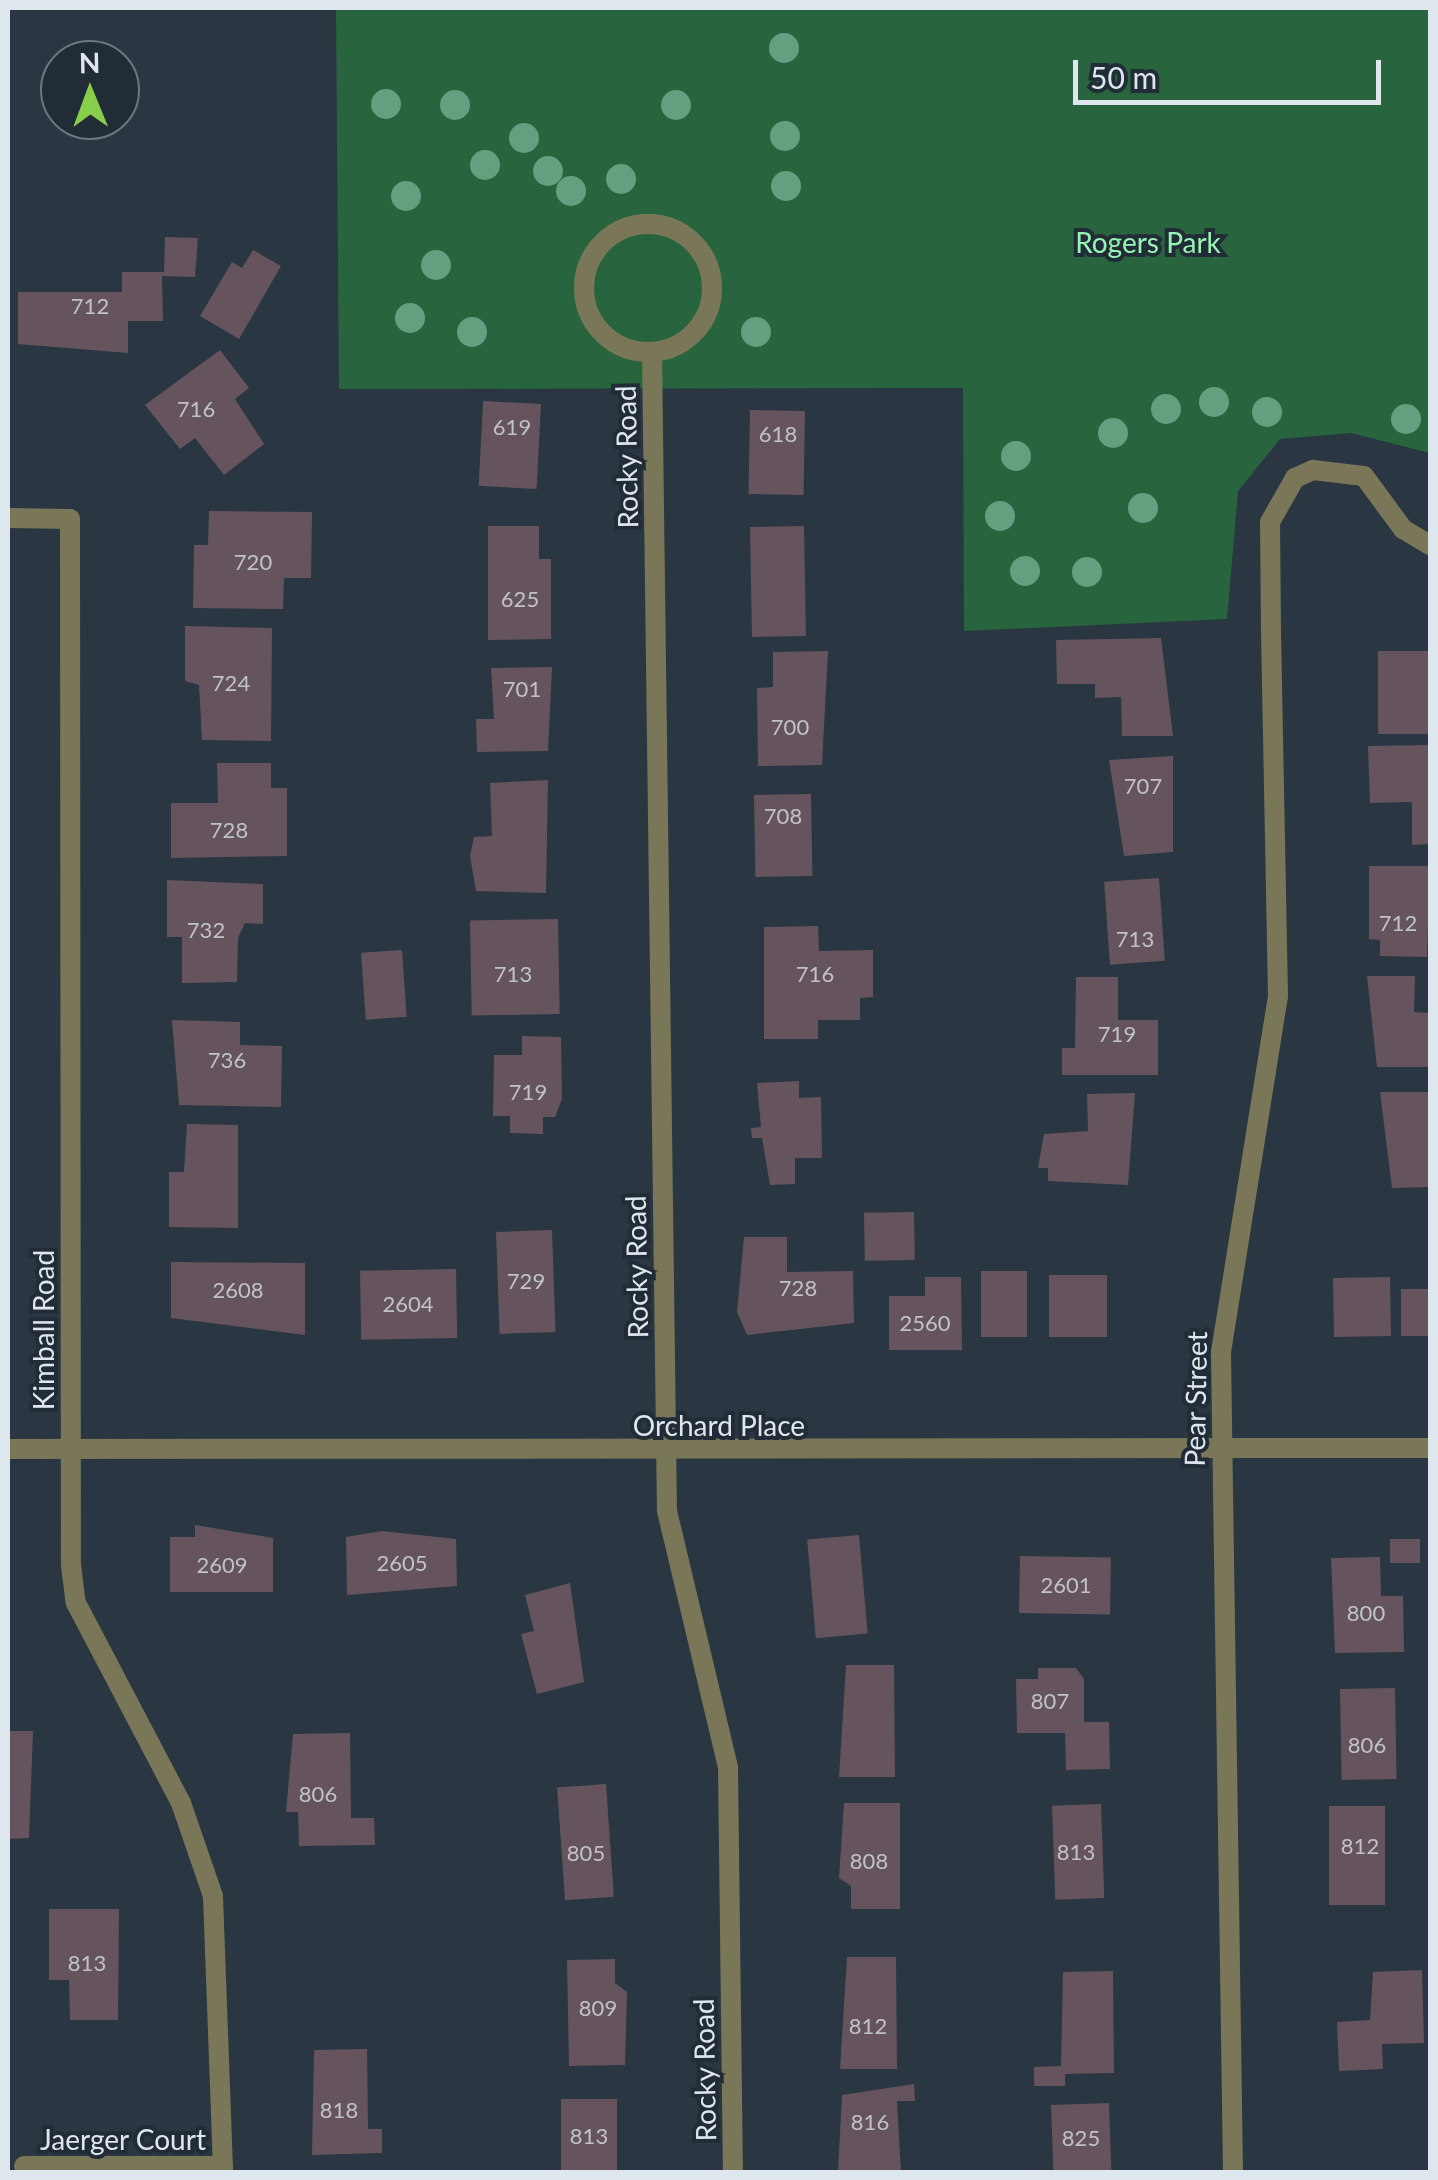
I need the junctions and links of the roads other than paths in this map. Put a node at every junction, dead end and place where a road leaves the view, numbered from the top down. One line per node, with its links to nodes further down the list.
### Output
1 (652, 353): 1 (street, Rocky Road); 8 (street, Rocky Road)
2 (8, 518): 6 (street, Kimball Road)
3 (1430, 545): 7 (street, Pear Street)
4 (1430, 1448): 7 (street, Orchard Place)
5 (8, 1449): 6 (street, Orchard Place)
6 (70, 1449): 8 (street, Orchard Place); 10 (street, Kimball Road)
7 (1220, 1449): 8 (street, Orchard Place); 12 (street, Pear Street)
8 (667, 1454): 11 (street, Rocky Road)
9 (24, 2166): 10 (street, Jaerger Court)
10 (223, 2169)
11 (733, 2172)
12 (1234, 2172)

